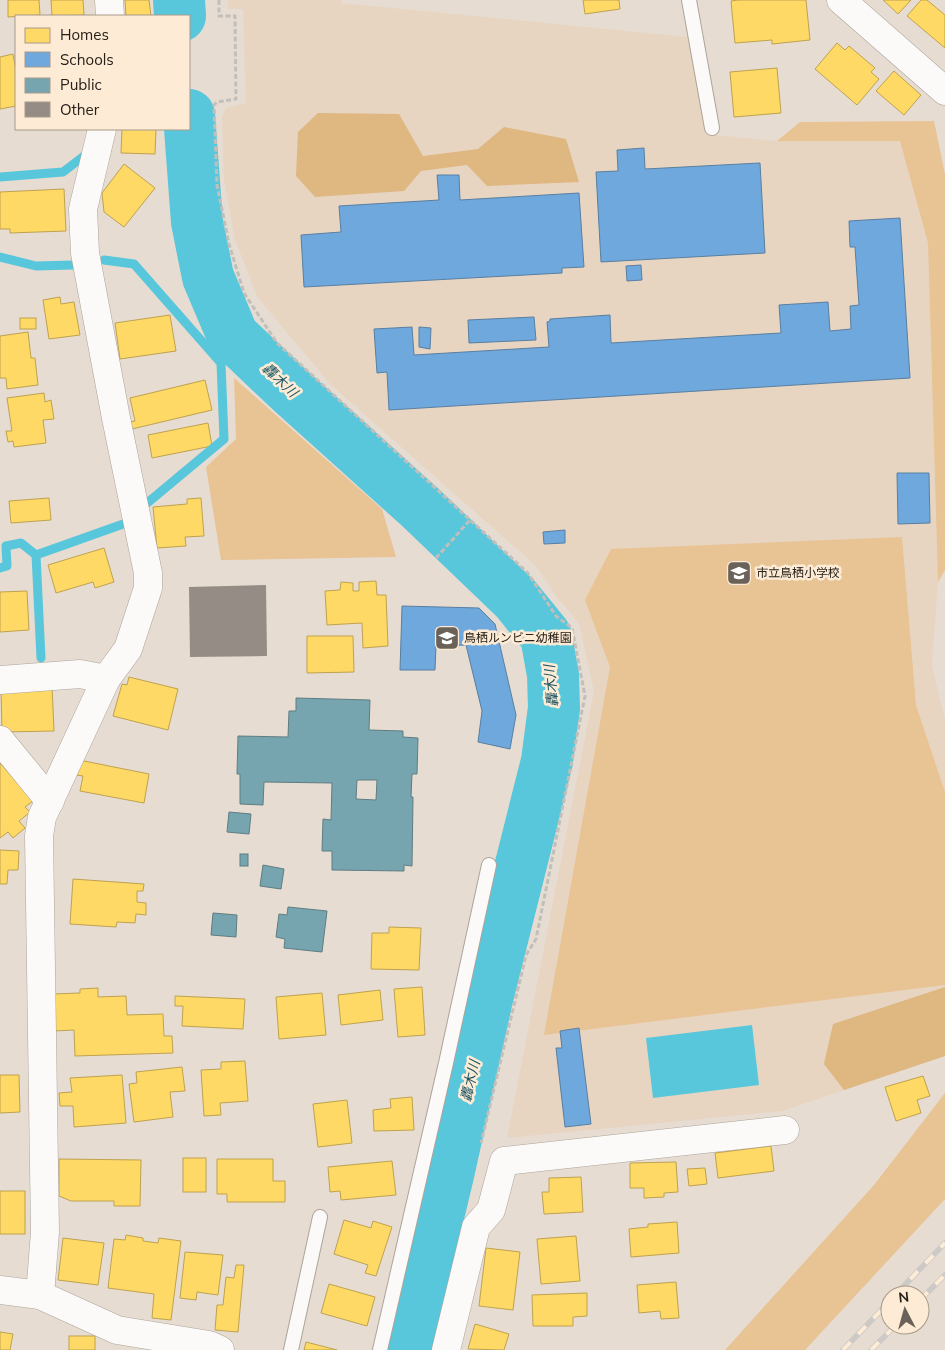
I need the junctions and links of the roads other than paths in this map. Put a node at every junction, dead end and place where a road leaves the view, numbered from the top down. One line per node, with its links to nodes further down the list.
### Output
1 (109, 0): 4 (street)
2 (689, 0): 6 (lane)
3 (841, 0): 5 (street)
4 (110, 15)
5 (945, 91)
6 (712, 128)
7 (102, 130): 8 (street)
8 (106, 679): 9 (street); 11 (street)
9 (0, 680)
10 (0, 740): 11 (street)
11 (50, 801): 16 (street)
12 (489, 865): 20 (lane)
13 (785, 1130): 21 (street)
14 (320, 1218): 19 (lane)
15 (0, 1290): 16 (street)
16 (40, 1295): 17 (street)
17 (118, 1340): 18 (street)
18 (220, 1350)
19 (291, 1350)
20 (380, 1350)
21 (446, 1350)

